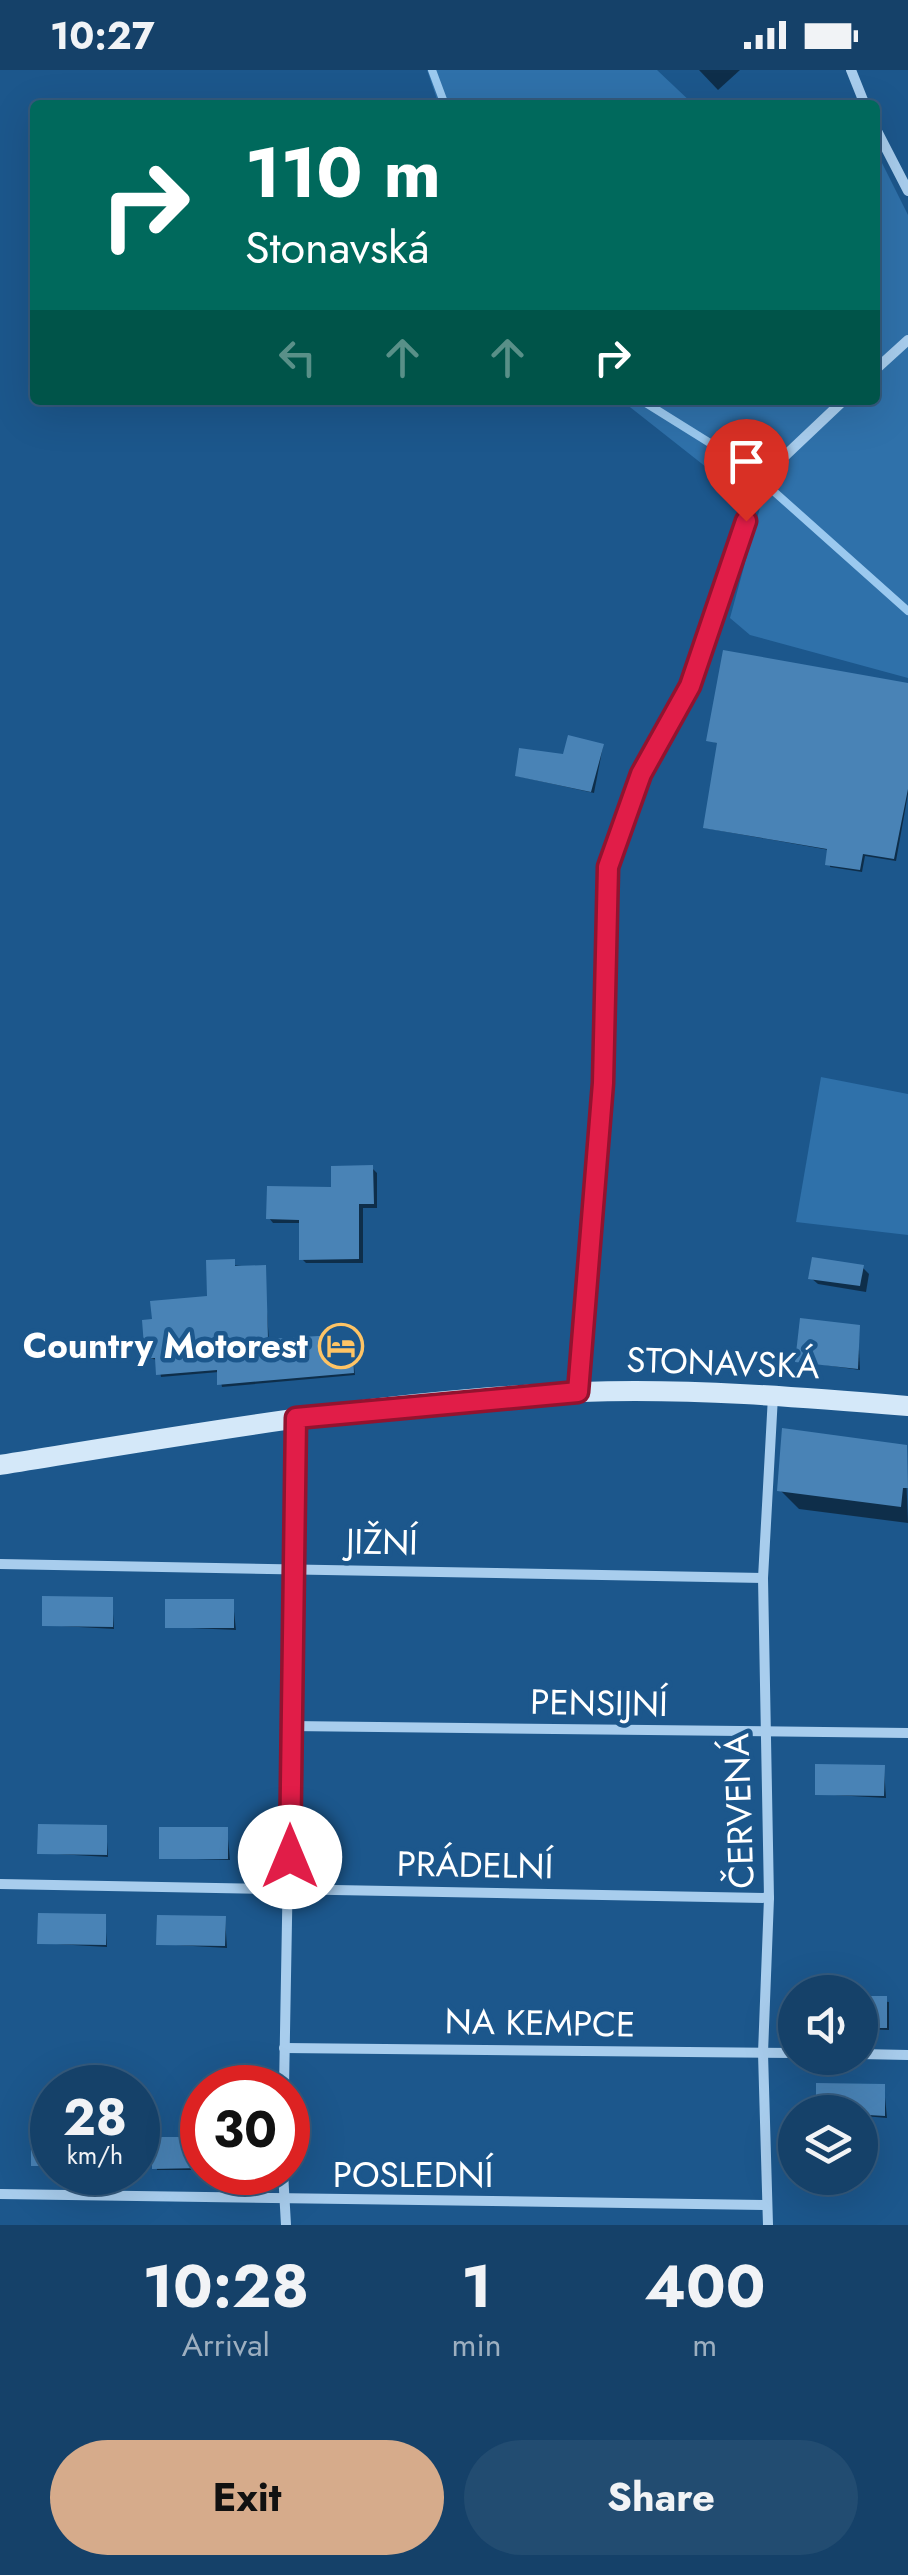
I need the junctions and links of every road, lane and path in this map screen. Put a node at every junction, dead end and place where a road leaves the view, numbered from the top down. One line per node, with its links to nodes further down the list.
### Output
1 (851, 70): 2 (street)
2 (863, 100)
3 (880, 137): 4 (street)
4 (908, 191)
5 (908, 340): 6 (street)
6 (880, 365)
7 (839, 405): 8 (street)
8 (578, 1392): 9 (main road, STONAVSKÁ); 11 (main road, STONAVSKÁ)
9 (773, 1395): 10 (main road, STONAVSKÁ); 15 (street, ČERVENÁ)
10 (908, 1406)
11 (296, 1418): 12 (main road, STONAVSKÁ); 14 (street)
12 (0, 1465)
13 (0, 1564): 14 (street, JIŽNÍ)
14 (292, 1568): 15 (street, JIŽNÍ); 16 (street)
15 (763, 1578): 17 (street, ČERVENÁ)
16 (290, 1726): 17 (street, PENSIJNÍ); 20 (street)
17 (764, 1733): 18 (street, PENSIJNÍ); 21 (street, ČERVENÁ)
18 (908, 1733)
19 (0, 1884): 20 (street, PRÁDELNÍ)
20 (290, 1890): 21 (street, PRÁDELNÍ); 22 (street)
21 (769, 1898): 23 (street, ČERVENÁ)
22 (284, 2048): 23 (street, NA KEMPCE); 27 (street)
23 (764, 2052): 24 (street, NA KEMPCE); 31 (street, ČERVENÁ)
24 (778, 2052)
25 (878, 2054): 26 (street)
26 (908, 2055)
27 (284, 2065)
28 (0, 2194): 30 (street, POSLEDNÍ)
29 (283, 2195): 30 (street)
30 (283, 2202): 31 (street, POSLEDNÍ); 32 (street)
31 (765, 2205): 33 (street, ČERVENÁ)
32 (286, 2225)
33 (768, 2225)

